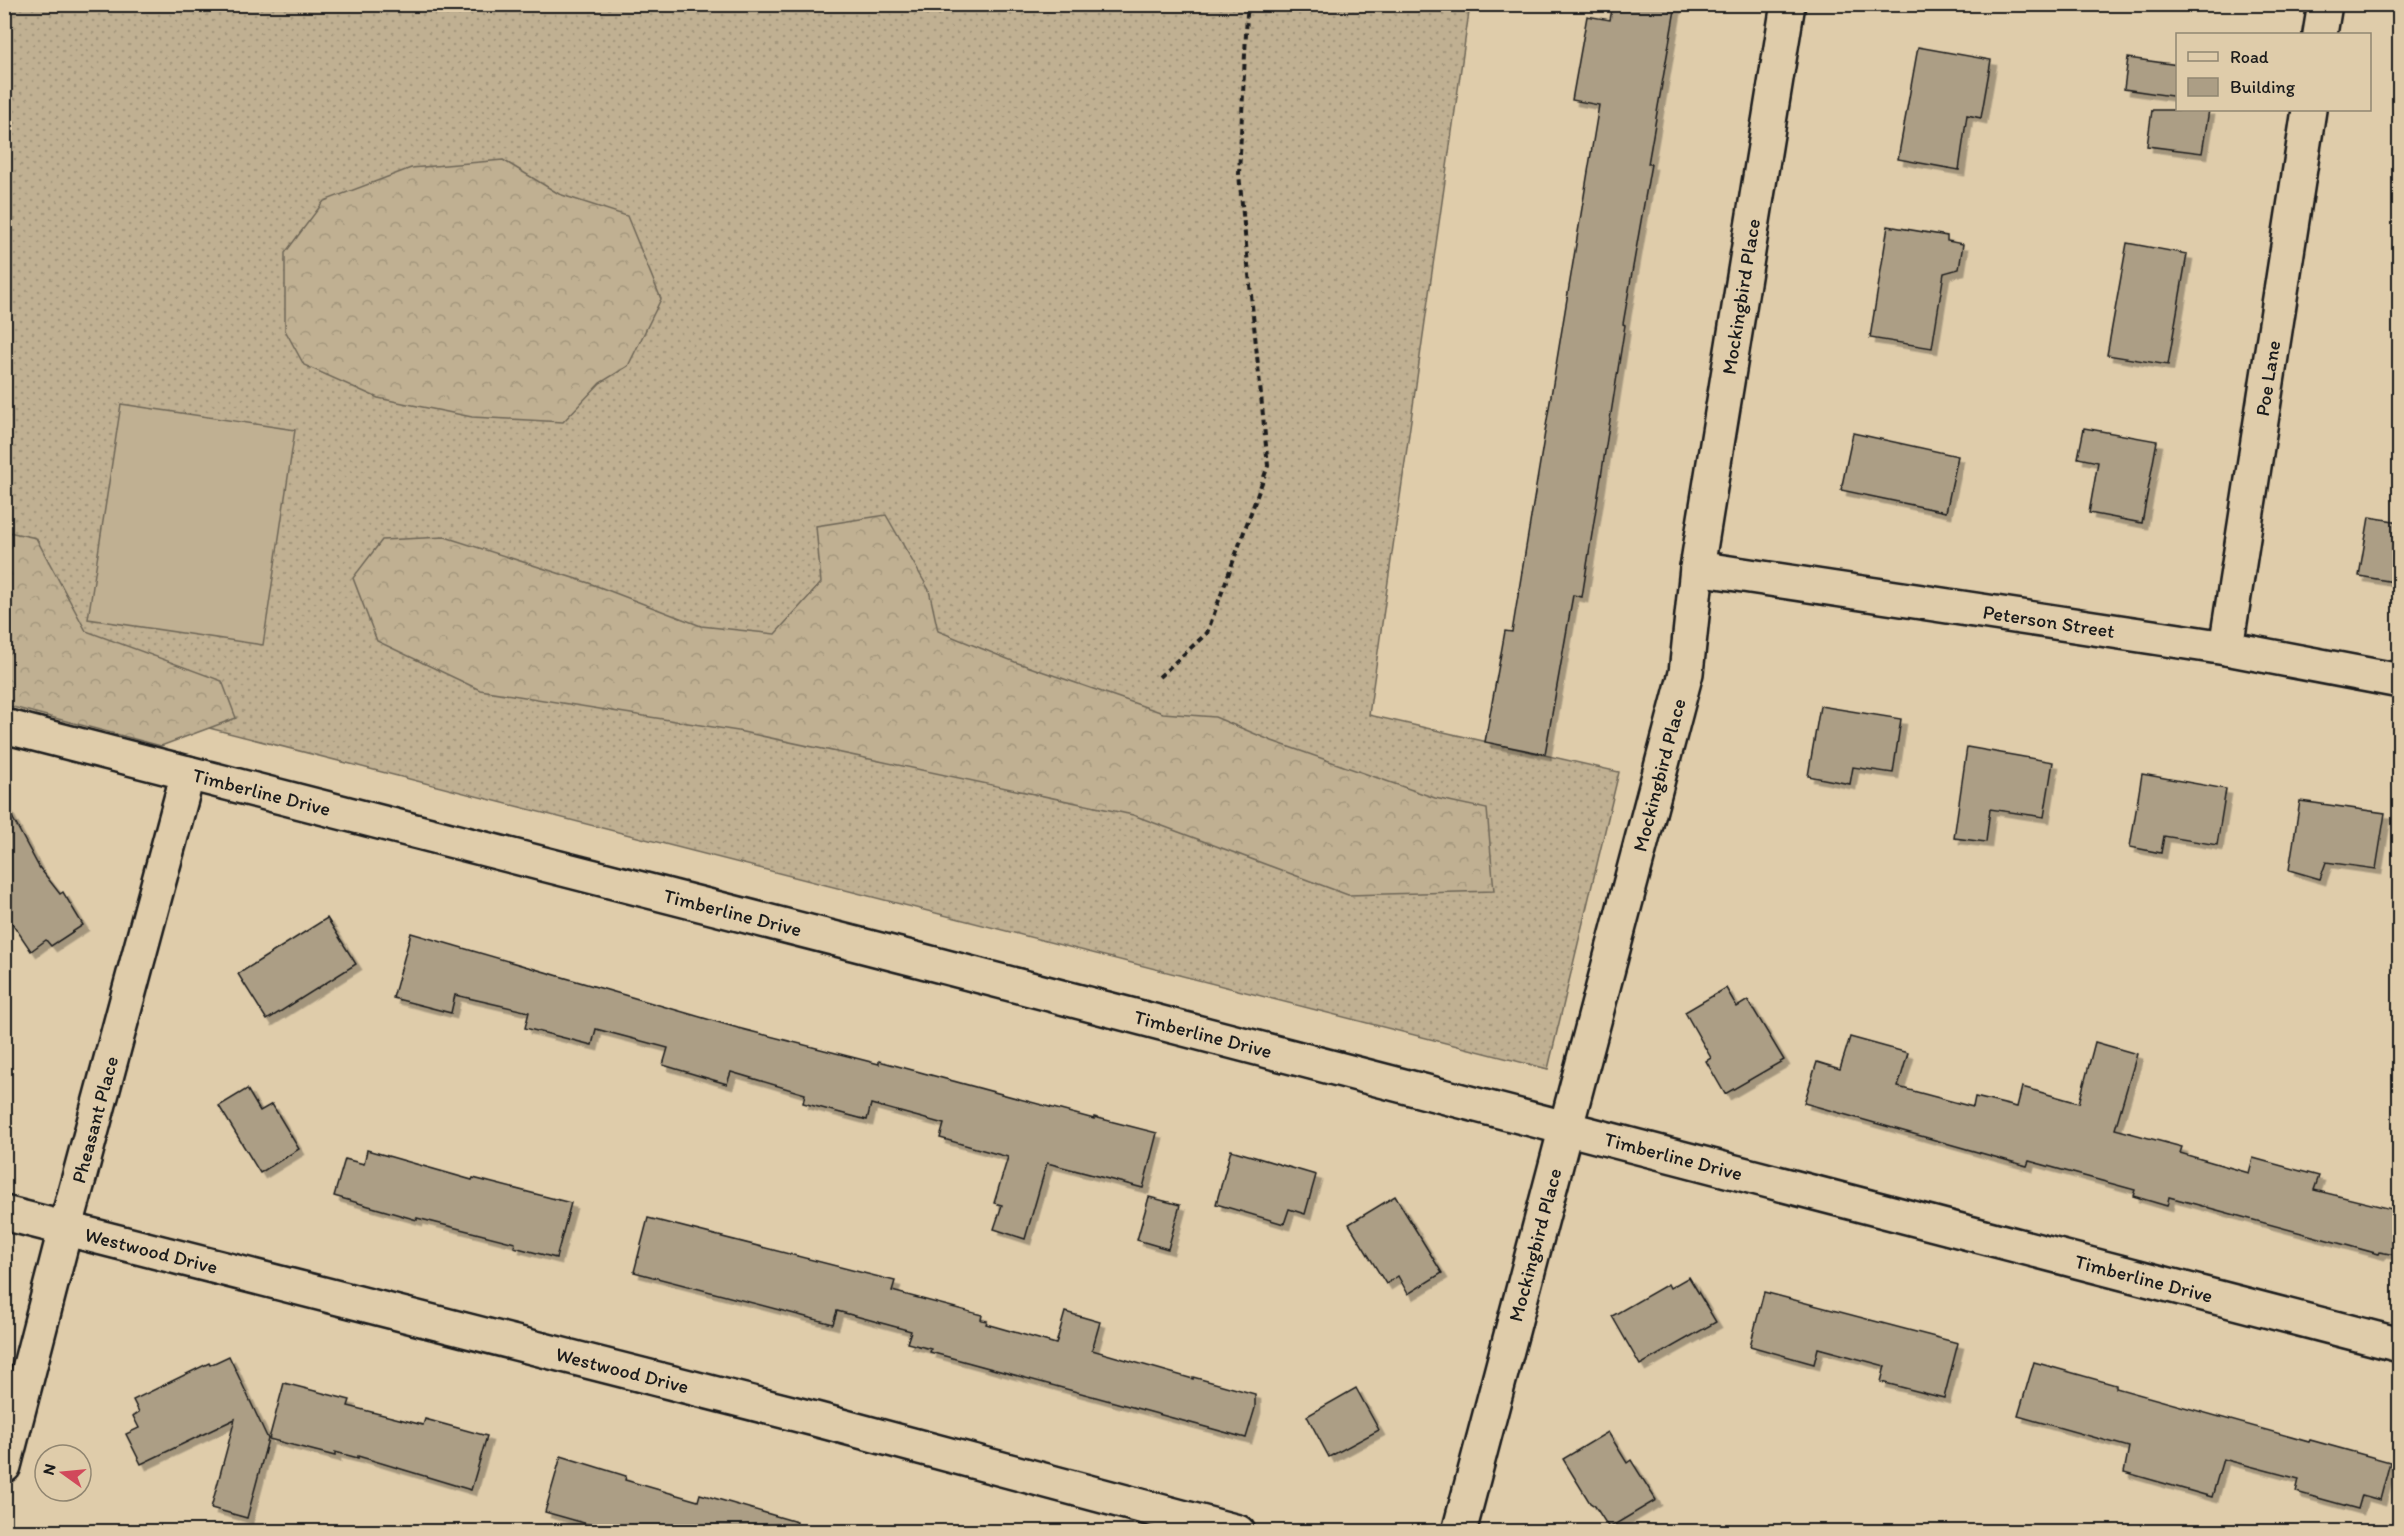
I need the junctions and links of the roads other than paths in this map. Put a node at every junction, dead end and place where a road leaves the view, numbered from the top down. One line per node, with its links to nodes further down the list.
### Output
1 (1788, 4): 5 (street, Mockingbird Place)
2 (2325, 4): 3 (street)
3 (2320, 33)
4 (2309, 111): 6 (street, Poe Lane)
5 (1697, 568): 6 (street, Peterson Street); 10 (street, Mockingbird Place)
6 (2226, 648): 7 (street, Peterson Street)
7 (2400, 681)
8 (4, 726): 9 (street, Timberline Drive)
9 (188, 773): 10 (street, Timberline Drive); 12 (street, Pheasant Place)
10 (1564, 1129): 13 (street, Timberline Drive); 16 (street, Mockingbird Place)
11 (4, 1214): 12 (street, Westwood Drive)
12 (65, 1230): 14 (street, Pheasant Place); 15 (street, Westwood Drive)
13 (2400, 1345)
14 (4, 1466)
15 (1238, 1532)
16 (1459, 1532)

